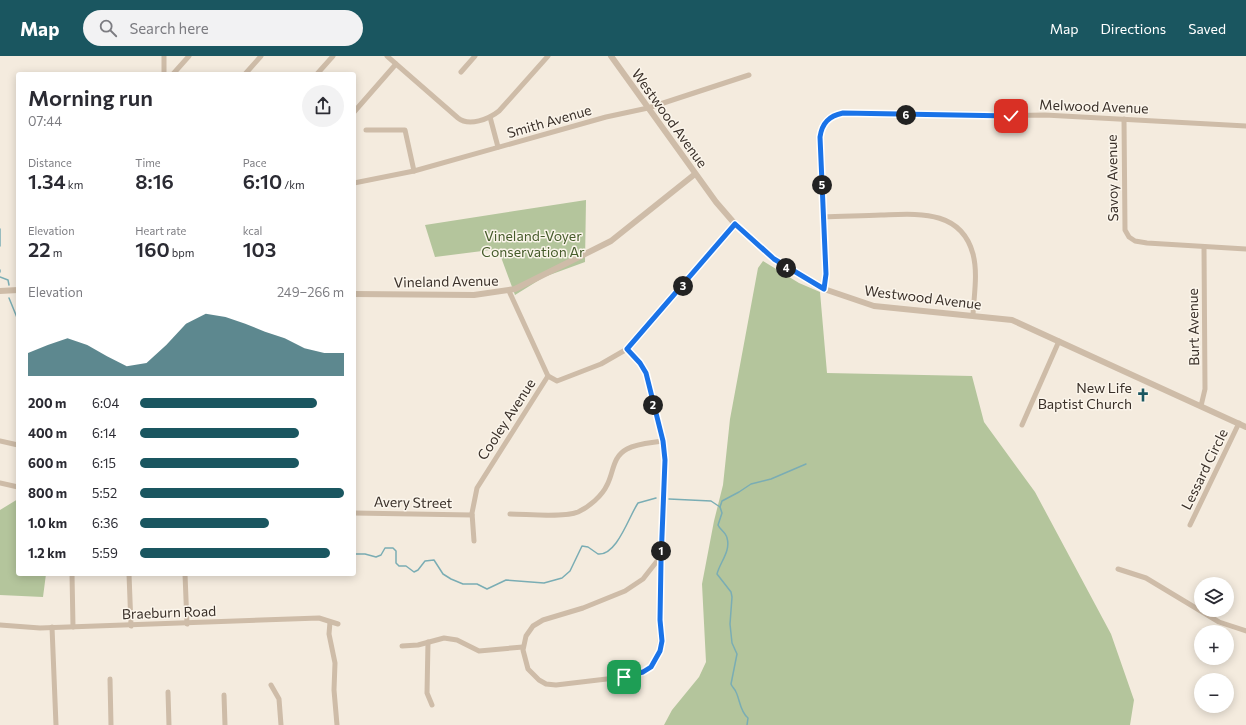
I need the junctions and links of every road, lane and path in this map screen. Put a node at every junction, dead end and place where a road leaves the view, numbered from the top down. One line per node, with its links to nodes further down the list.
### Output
1 (164, 56): 10 (street)
2 (189, 56): 11 (street)
3 (261, 56): 12 (street)
4 (333, 56): 13 (street)
5 (386, 56): 9 (street)
6 (475, 56): 14 (street)
7 (548, 56): 18 (street)
8 (611, 56): 16 (street, Westwood Avenue)
9 (396, 64): 17 (street); 18 (street)
10 (164, 72)
11 (175, 72)
12 (248, 72)
13 (319, 72)
14 (461, 72)
15 (748, 75): 16 (street, Smith Avenue)
16 (648, 108): 22 (street, Smith Avenue); 24 (street, Westwood Avenue)
17 (356, 110)
18 (490, 117): 22 (street)
19 (1124, 119): 20 (street, Melwood Avenue); 26 (street, Melwood Avenue); 28 (street, Savoy Avenue)
20 (1246, 126)
21 (366, 130): 23 (street)
22 (498, 147): 23 (street, Smith Avenue)
23 (414, 171): 25 (street, Smith Avenue)
24 (695, 174): 27 (street, Westwood Avenue); 33 (street, Vineland Avenue)
25 (356, 183)
26 (823, 217): 30 (street, Melwood Avenue); 35 (street)
27 (735, 224): 30 (street, Westwood Avenue); 37 (street)
28 (1204, 247): 29 (street, Savoy Avenue); 39 (street, Burt Avenue)
29 (1246, 249)
30 (824, 289): 35 (street, Westwood Avenue)
31 (16, 290): 32 (street)
32 (0, 291)
33 (509, 291): 34 (street, Vineland Avenue); 38 (street, Cooley Avenue)
34 (356, 294)
35 (973, 315): 36 (street, Westwood Avenue)
36 (1059, 341): 39 (street, Westwood Avenue); 41 (street)
37 (627, 349): 38 (street); 44 (street)
38 (548, 376): 50 (street, Cooley Avenue)
39 (1201, 406): 40 (street, Westwood Avenue)
40 (1239, 423): 42 (street, Westwood Avenue); 51 (street, Lessard Circle)
41 (1022, 425)
42 (1246, 427)
43 (0, 441): 45 (street)
44 (663, 441): 49 (street); 53 (street)
45 (16, 445)
46 (0, 483): 47 (street)
47 (16, 487)
48 (356, 513): 50 (street, Avery Street)
49 (510, 514)
50 (472, 515): 52 (street, Cooley Avenue)
51 (1190, 525)
52 (474, 541)
53 (661, 556): 68 (street); 68 (street)
54 (1118, 569): 65 (street)
55 (72, 576): 64 (street)
56 (129, 576): 62 (street)
57 (185, 576): 59 (street)
58 (330, 622): 59 (street, Braeburn Road); 60 (street, Braeburn Road); 79 (street)
59 (187, 624): 62 (street, Braeburn Road)
60 (338, 624)
61 (0, 625): 63 (street, Braeburn Road)
62 (131, 626): 64 (street, Braeburn Road)
63 (52, 628): 64 (street, Braeburn Road); 74 (street)
64 (73, 628)
65 (1246, 630)
66 (428, 642): 67 (street); 68 (street); 73 (street)
67 (402, 646)
68 (523, 647)
69 (110, 679): 75 (street)
70 (271, 685): 78 (street)
71 (168, 692): 76 (street)
72 (224, 695): 77 (street)
73 (432, 705)
74 (56, 725)
75 (111, 725)
76 (169, 725)
77 (225, 725)
78 (280, 725)
79 (337, 725)

